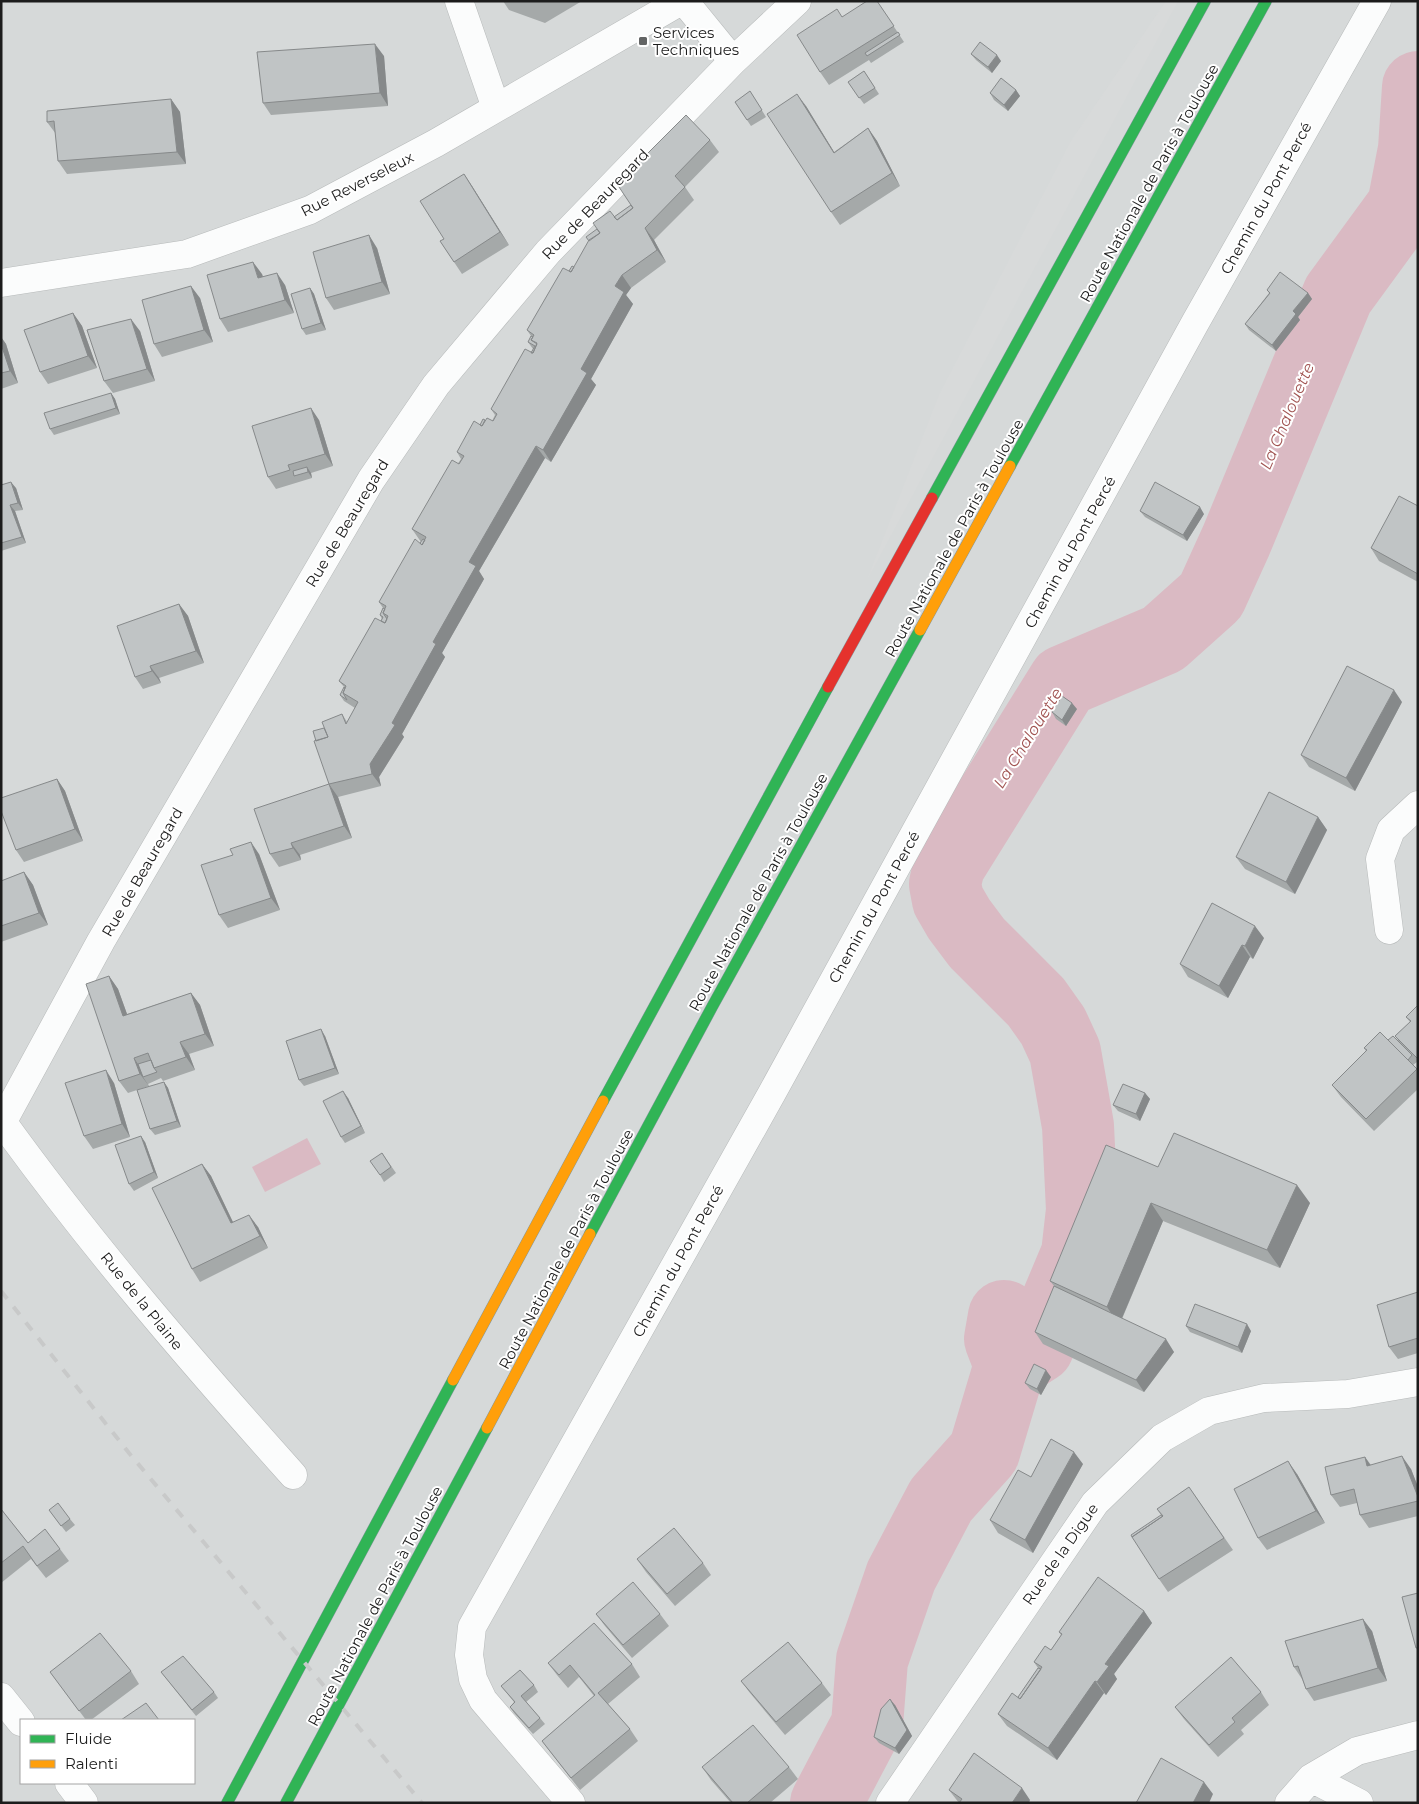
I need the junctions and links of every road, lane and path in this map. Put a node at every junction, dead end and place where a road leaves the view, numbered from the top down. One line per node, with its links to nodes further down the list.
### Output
1 (459, 1): 8 (street)
2 (683, 1): 7 (street); 8 (street, Rue Reverseleux)
3 (797, 1): 7 (street, Rue de Beauregard)
4 (1205, 1): 21 (main road)
5 (1266, 1): 22 (main road, Route Nationale de Paris à Toulouse)
6 (1377, 1): 23 (street, Chemin du Pont Percé)
7 (733, 61): 12 (street, Rue de Beauregard)
8 (496, 108): 9 (street, Rue Reverseleux)
9 (1, 283)
10 (1418, 805): 11 (street)
11 (1389, 930)
12 (2, 1120): 14 (street, Rue de la Plaine)
13 (1418, 1382): 24 (street, Rue de la Digue)
14 (293, 1475)
15 (1, 1697): 16 (street)
16 (20, 1721)
17 (1418, 1735): 18 (street)
18 (1311, 1778): 25 (street); 26 (street)
19 (69, 1784): 20 (street)
20 (84, 1803)
21 (227, 1803)
22 (286, 1803)
23 (571, 1803)
24 (890, 1803)
25 (1289, 1803)
26 (1359, 1803)

